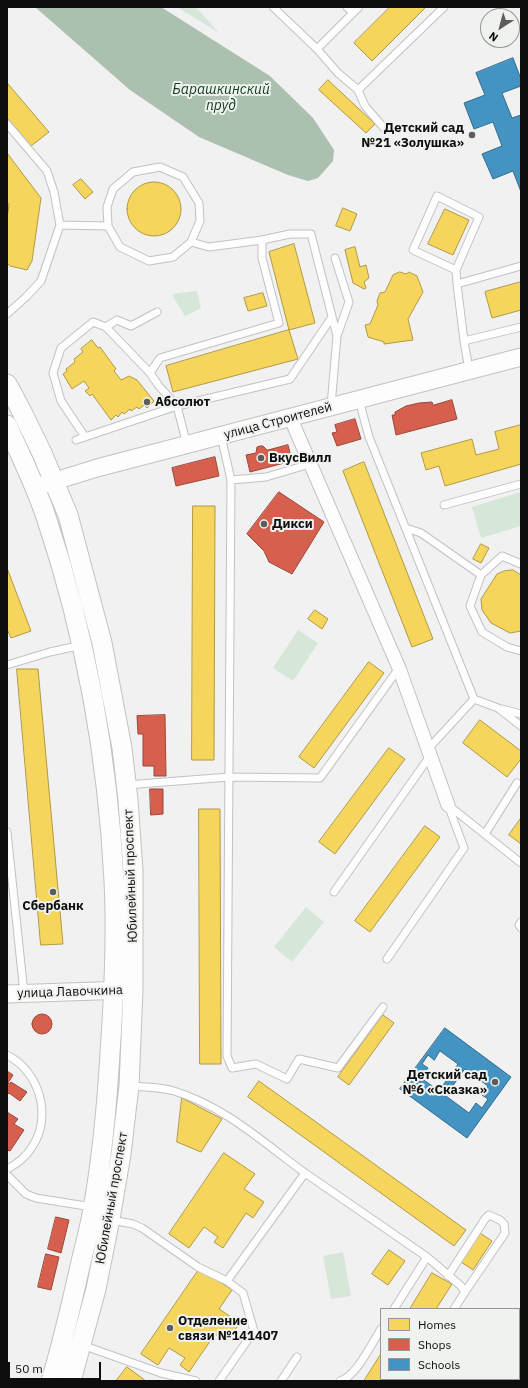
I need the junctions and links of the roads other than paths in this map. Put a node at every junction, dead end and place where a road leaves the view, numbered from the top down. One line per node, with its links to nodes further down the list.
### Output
1 (273, 7): 6 (lane)
2 (347, 7): 5 (lane)
3 (359, 7): 5 (lane)
4 (444, 7): 7 (lane)
5 (353, 13): 6 (lane)
6 (316, 49): 7 (lane)
7 (358, 90): 9 (lane)
8 (7, 124): 10 (lane)
9 (384, 128)
10 (60, 225): 11 (lane); 19 (lane)
11 (108, 226): 13 (lane); 13 (lane)
12 (262, 240): 13 (lane); 20 (lane); 27 (lane)
13 (191, 242)
14 (335, 258): 23 (lane)
15 (521, 266): 17 (lane)
16 (456, 270): 16 (lane); 17 (lane)
17 (457, 284): 24 (lane)
18 (156, 312): 21 (lane)
19 (7, 314)
20 (332, 317): 23 (lane); 30 (lane)
21 (106, 327): 27 (lane); 34 (lane)
22 (521, 327): 24 (lane)
23 (337, 336): 31 (lane)
24 (464, 341): 26 (lane)
25 (521, 357): 26 (street, улица Строителей)
26 (469, 370): 29 (street, улица Строителей)
27 (150, 373): 30 (lane)
28 (7, 384): 40 (main road, Юбилейный проспект)
29 (359, 400): 31 (street, улица Строителей); 44 (lane)
30 (177, 406): 34 (lane); 37 (lane)
31 (331, 407): 32 (street, улица Строителей)
32 (290, 417): 35 (street, улица Строителей); 38 (street)
33 (7, 425): 42 (main road, Юбилейный проспект)
34 (85, 436): 36 (lane)
35 (221, 436): 37 (street, улица Строителей); 39 (lane)
36 (76, 440)
37 (187, 445): 40 (street, улица Строителей)
38 (310, 464): 39 (lane); 50 (street)
39 (231, 480): 56 (lane)
40 (53, 482): 42 (street, улица Строителей); 58 (main road, Юбилейный проспект)
41 (521, 484): 43 (lane)
42 (35, 488): 47 (main road, Юбилейный проспект)
43 (444, 505)
44 (406, 528): 46 (lane); 51 (lane)
45 (521, 564): 46 (lane)
46 (481, 575): 48 (lane)
47 (82, 645): 49 (lane); 68 (main road, Юбилейный проспект)
48 (521, 651)
49 (7, 665)
50 (398, 668): 55 (street); 56 (lane)
51 (474, 699): 52 (lane); 55 (lane)
52 (498, 708): 53 (lane); 54 (lane)
53 (521, 714)
54 (521, 726)
55 (429, 752): 59 (street); 64 (lane)
56 (229, 777): 58 (lane); 70 (lane)
57 (520, 782): 61 (lane)
58 (126, 785): 68 (main road, Юбилейный проспект)
59 (448, 804): 61 (lane); 67 (lane)
60 (7, 832): 63 (lane)
61 (485, 834): 62 (lane)
62 (521, 863)
63 (10, 884): 69 (lane)
64 (334, 892)
65 (521, 922): 66 (lane)
66 (521, 928)
67 (387, 960)
68 (124, 990): 69 (street, улица Лавочкина); 72 (main road, Юбилейный проспект); 76 (main road, Юбилейный проспект)
69 (15, 993)
70 (383, 1007)
71 (7, 1055): 73 (lane)
72 (128, 1086): 74 (lane); 77 (main road, Юбилейный проспект)
73 (7, 1170)
74 (306, 1173): 78 (lane); 80 (lane)
75 (7, 1175): 76 (lane)
76 (94, 1207): 87 (main road, Юбилейный проспект)
77 (110, 1220): 80 (lane); 85 (main road, Юбилейный проспект)
78 (427, 1257): 79 (lane); 82 (lane)
79 (448, 1276): 81 (lane); 81 (lane)
80 (228, 1281): 90 (lane)
81 (465, 1292): 83 (lane)
82 (395, 1308)
83 (455, 1308)
84 (380, 1331): 92 (lane)
85 (82, 1345): 88 (main road, Юбилейный проспект); 89 (lane)
86 (297, 1357): 91 (lane)
87 (51, 1381)
88 (71, 1381)
89 (196, 1381)
90 (220, 1381)
91 (281, 1381)
92 (340, 1381)

